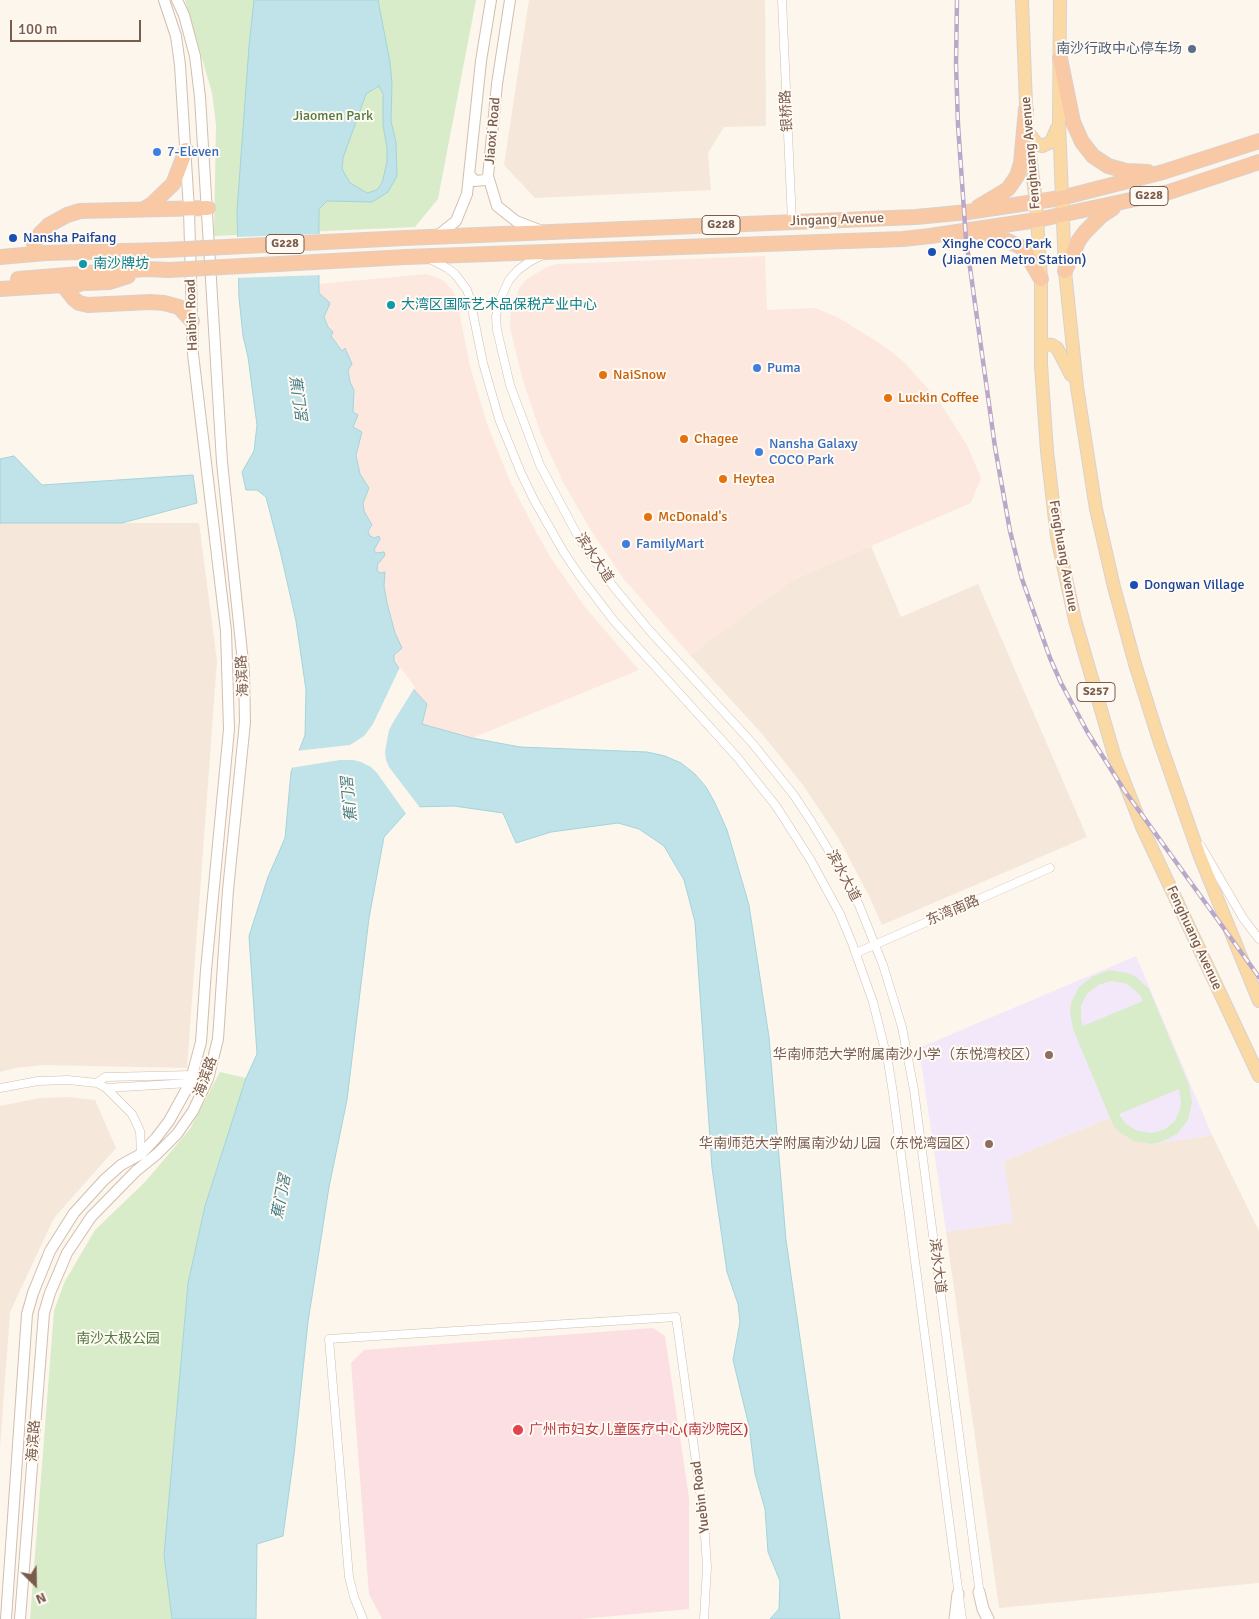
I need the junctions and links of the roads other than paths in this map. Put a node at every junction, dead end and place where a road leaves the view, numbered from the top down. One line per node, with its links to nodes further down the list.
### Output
1 (164, 0): 13 (street, Haibin Road)
2 (178, 0): 23 (street, 海滨路)
3 (491, 0): 16 (street, Jiaoxi Road)
4 (510, 0): 17 (street, Jiaoxi Road)
5 (782, 0): 29 (street, 银桥路)
6 (1022, 0): 9 (main road, Fenghuang Avenue)
7 (1060, 0): 8 (main road, Fenghuang Avenue)
8 (1060, 58): 10 (main road, Fenghuang Avenue); 15 (highway)
9 (1026, 109): 11 (main road, Fenghuang Avenue); 26 (highway)
10 (1059, 122): 11 (main road); 19 (main road, Fenghuang Avenue)
11 (1027, 131): 21 (main road, Fenghuang Avenue)
12 (1259, 141): 15 (highway, Jingang Avenue / G228)
13 (186, 150): 24 (highway); 25 (street, Haibin Road)
14 (1259, 162): 20 (highway, Jingang Avenue / G228)
15 (1163, 172): 18 (highway, Jingang Avenue / G228)
16 (469, 174): 17 (street); 32 (street, Jiaoxi Road)
17 (488, 176): 31 (street, Jiaoxi Road)
18 (1135, 179): 19 (highway, Jingang Avenue / G228); 20 (highway)
19 (1061, 198): 21 (highway, Jingang Avenue / G228); 27 (main road, Fenghuang Avenue)
20 (1140, 198): 22 (highway, Jingang Avenue / G228)
21 (1036, 202): 26 (highway, Jingang Avenue / G228); 28 (main road, Fenghuang Avenue / S257)
22 (1121, 203): 27 (highway, Jingang Avenue / G228); 39 (highway)
23 (208, 208): 25 (highway); 57 (street, 海滨路)
24 (140, 210): 25 (highway); 33 (highway)
25 (189, 210): 45 (street, Haibin Road)
26 (968, 212): 29 (highway, Jingang Avenue / G228)
27 (1062, 216): 28 (highway, Jingang Avenue / G228); 39 (main road, Fenghuang Avenue)
28 (1037, 220): 30 (highway, Jingang Avenue / G228); 41 (main road, Fenghuang Avenue / S257)
29 (792, 222): 31 (highway, Jingang Avenue / G228)
30 (971, 231): 36 (highway, Jingang Avenue / G228); 41 (highway)
31 (545, 232): 32 (highway, Jingang Avenue / G228)
32 (436, 237): 34 (highway, Jingang Avenue / G228, bridge)
33 (34, 244): 34 (highway); 35 (highway)
34 (82, 248): 38 (highway)
35 (0, 250)
36 (553, 252): 37 (highway, Jingang Avenue / G228); 51 (street, 滨水大道)
37 (424, 257): 40 (highway, Jingang Avenue / G228, bridge); 52 (street, 滨水大道)
38 (0, 258)
39 (1065, 271): 47 (main road, Fenghuang Avenue)
40 (83, 278): 42 (highway); 43 (highway)
41 (1041, 279): 46 (main road, Fenghuang Avenue / S257)
42 (0, 280)
43 (64, 285): 44 (highway); 45 (highway)
44 (0, 290)
45 (192, 321): 55 (street, Haibin Road)
46 (1041, 344): 47 (main road); 54 (main road, Fenghuang Avenue / S257)
47 (1077, 387): 48 (main road, Fenghuang Avenue)
48 (1186, 815): 50 (street, Fenghuang Avenue); 53 (main road, Fenghuang Avenue)
49 (1050, 868): 51 (street, 东湾南路)
50 (1259, 940)
51 (875, 944): 52 (street, 东湾南路); 61 (street, 滨水大道)
52 (856, 952): 62 (street, 滨水大道)
53 (1259, 1001)
54 (1259, 1076)
55 (191, 1079): 56 (street); 57 (street); 59 (street); 60 (street, 海滨路)
56 (97, 1083): 58 (street); 59 (street)
57 (207, 1083): 64 (street, 海滨路)
58 (0, 1088)
59 (106, 1088): 60 (street)
60 (141, 1154): 63 (street, 海滨路)
61 (979, 1592): 69 (street, 滨水大道); 70 (main road)
62 (958, 1594): 67 (main road); 68 (street, 滨水大道)
63 (6, 1619)
64 (20, 1619)
65 (363, 1619): 66 (street, Yuebin Road)
66 (704, 1619)
67 (955, 1619)
68 (962, 1619)
69 (983, 1619)
70 (988, 1619)

